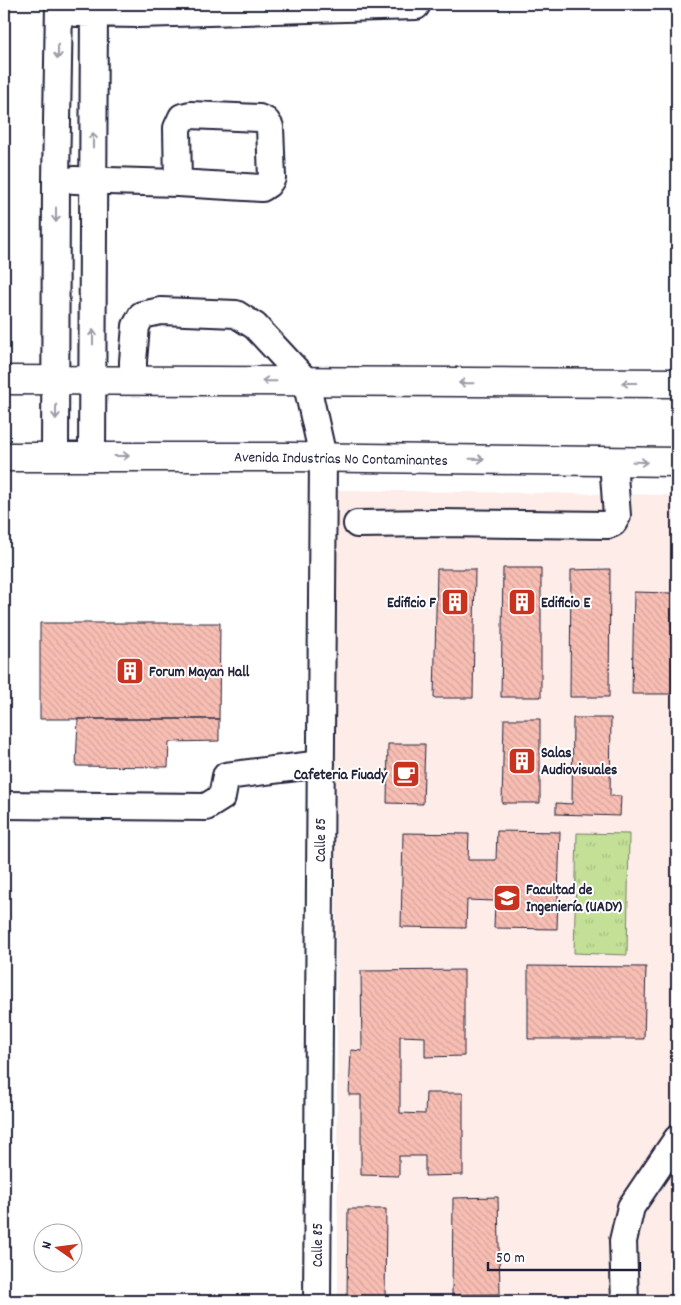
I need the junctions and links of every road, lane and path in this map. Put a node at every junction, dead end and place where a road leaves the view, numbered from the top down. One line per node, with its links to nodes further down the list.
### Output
1 (416, 6): 2 (street)
2 (94, 8): 3 (street); 5 (street, one-way to 2)
3 (59, 9): 4 (street, one-way to 4)
4 (56, 180): 5 (street); 8 (street, one-way to 8)
5 (92, 180): 6 (street); 9 (street, one-way to 5)
6 (178, 182)
7 (4, 380): 8 (main road)
8 (56, 380): 9 (main road); 13 (street, one-way to 13)
9 (93, 380): 10 (main road); 14 (street)
10 (133, 380): 11 (main road, one-way to 10); 11 (street)
11 (306, 381): 12 (main road, one-way to 11); 16 (street, Calle 85)
12 (677, 383)
13 (55, 456): 14 (main road, Avenida Industrias No Contaminantes); 15 (main road, Avenida Industrias No Contaminantes)
14 (92, 456): 16 (main road, Avenida Industrias No Contaminantes, one-way to 16)
15 (4, 457)
16 (323, 457): 17 (main road, Avenida Industrias No Contaminantes, one-way to 17); 20 (street, Calle 85)
17 (613, 461): 18 (main road, Avenida Industrias No Contaminantes, one-way to 18); 19 (street)
18 (677, 462)
19 (357, 524)
20 (321, 764): 21 (street); 23 (street, Calle 85)
21 (4, 805)
22 (677, 1139): 24 (street)
23 (317, 1301)
24 (625, 1301)

